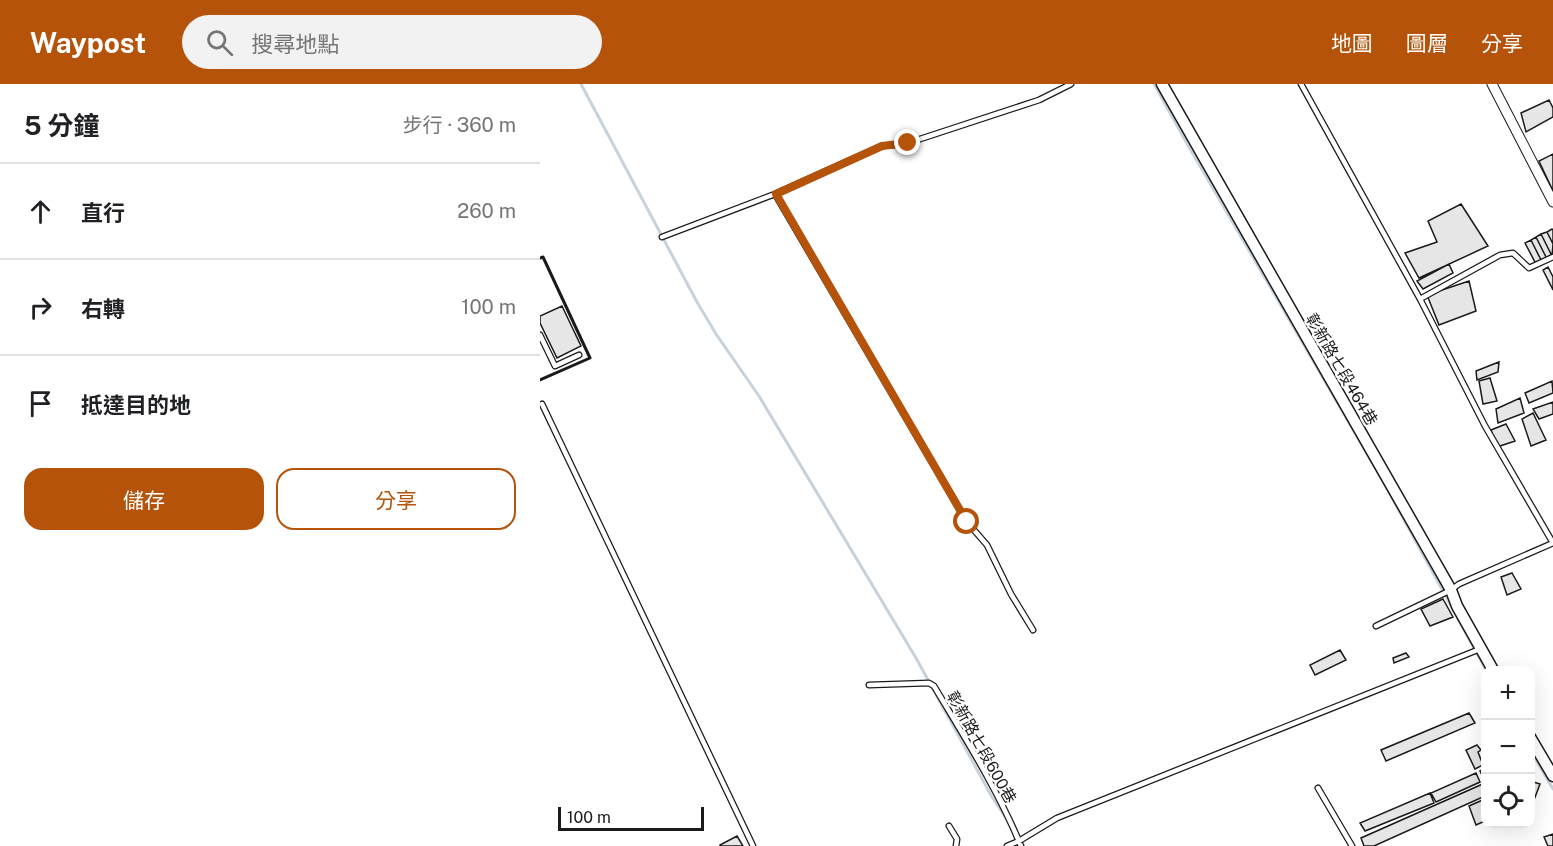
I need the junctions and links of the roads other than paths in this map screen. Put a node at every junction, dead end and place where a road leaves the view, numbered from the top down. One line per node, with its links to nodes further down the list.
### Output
1 (1071, 84): 5 (lane)
2 (1162, 84): 14 (street, 彰新路七段464巷)
3 (1301, 84): 9 (lane)
4 (1491, 84): 6 (street)
5 (776, 194): 7 (lane); 16 (lane)
6 (1553, 202)
7 (662, 237)
8 (1553, 257): 9 (lane)
9 (1420, 299): 13 (lane)
10 (540, 335): 11 (lane)
11 (579, 355)
12 (542, 404): 25 (lane)
13 (1553, 543): 14 (lane)
14 (1451, 590): 15 (lane); 17 (street, 彰新路七段464巷)
15 (1376, 626)
16 (1033, 630)
17 (1481, 649): 18 (street, 彰新路七段464巷); 24 (lane)
18 (1491, 666)
19 (869, 685): 24 (lane, 彰新路七段600巷)
20 (1535, 745): 21 (street)
21 (1553, 776)
22 (1318, 788): 28 (lane)
23 (949, 826): 26 (lane)
24 (1020, 843): 27 (lane)
25 (753, 846)
26 (956, 846)
27 (1007, 846)
28 (1352, 846)

